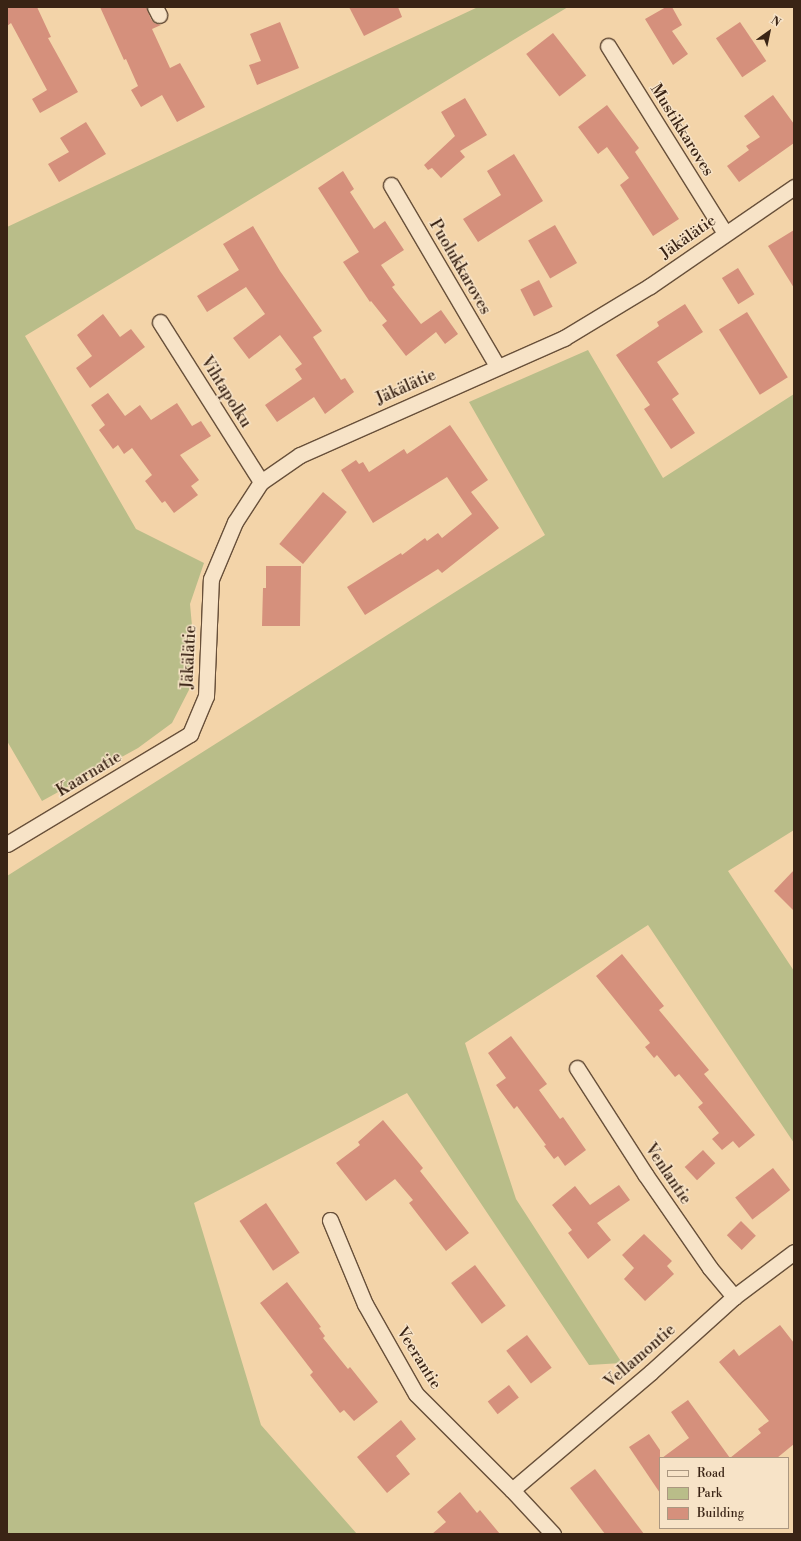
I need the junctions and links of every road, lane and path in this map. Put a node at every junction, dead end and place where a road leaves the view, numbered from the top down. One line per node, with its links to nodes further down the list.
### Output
1 (608, 46): 4 (street, Mustikkaroves)
2 (391, 185): 6 (street, Puolukkaroves)
3 (794, 187): 4 (street, Jäkälätie)
4 (725, 233): 6 (street, Jäkälätie)
5 (160, 322): 7 (street, Vihtapolku)
6 (497, 366): 7 (street, Jäkälätie)
7 (261, 482): 8 (street, Jäkälätie)
8 (190, 734): 9 (street, Kaarnatie)
9 (7, 844)
10 (577, 1068): 13 (street, Venlantie)
11 (330, 1220): 14 (street, Veerantie)
12 (794, 1252): 13 (street, Vellamontie)
13 (734, 1297): 14 (street, Vellamontie)
14 (512, 1490): 15 (street, Veerantie)
15 (553, 1534)

